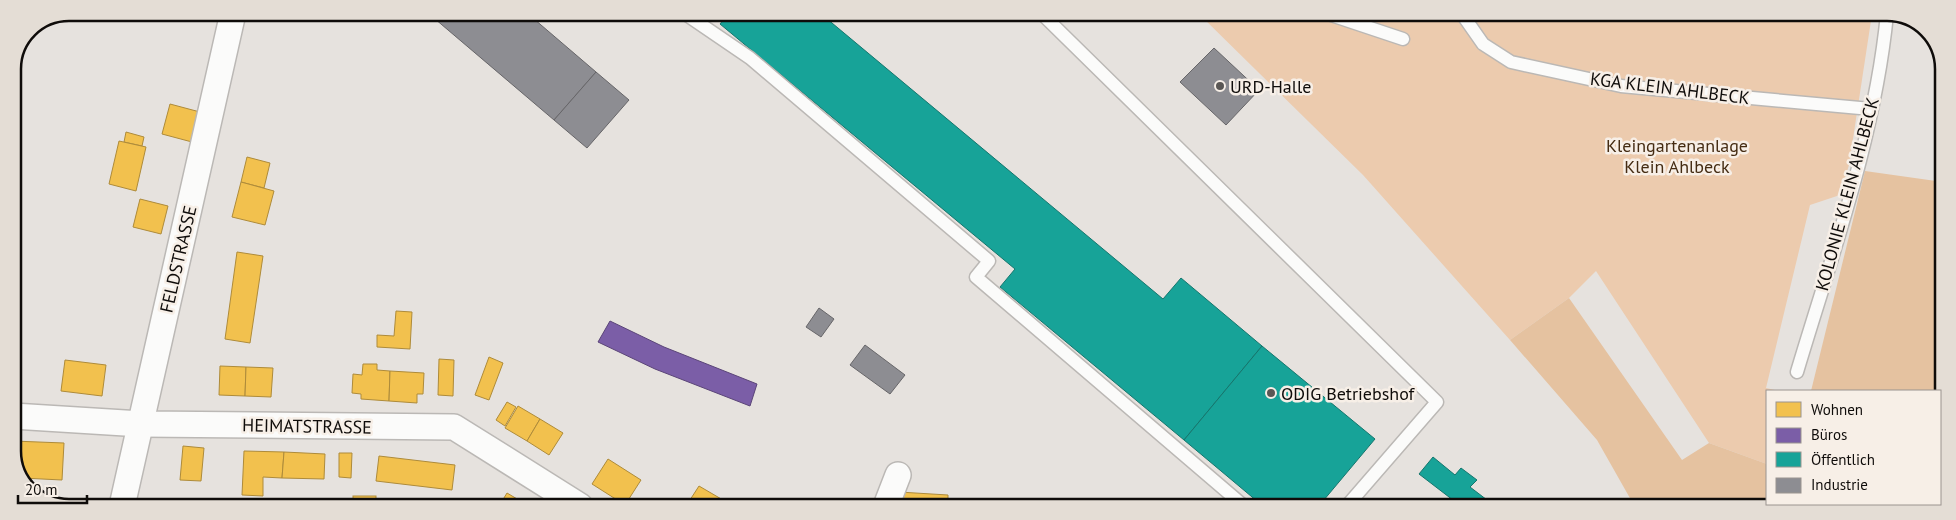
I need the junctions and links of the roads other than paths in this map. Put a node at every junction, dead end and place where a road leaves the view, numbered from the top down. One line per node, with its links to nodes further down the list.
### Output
1 (232, 21): 11 (street, FELDSTRASSE)
2 (696, 21): 16 (lane)
3 (1048, 21): 17 (lane)
4 (1349, 21): 7 (lane)
5 (1467, 21): 8 (lane, KGA KLEIN AHLBECK)
6 (1886, 21): 8 (lane, KOLONIE KLEIN AHLBECK)
7 (1403, 39)
8 (1871, 109): 9 (lane, KOLONIE KLEIN AHLBECK)
9 (1797, 372)
10 (21, 416): 11 (street, HEIMATSTRASSE)
11 (141, 424): 13 (street, FELDSTRASSE); 14 (street, HEIMATSTRASSE)
12 (898, 475): 15 (street)
13 (124, 499)
14 (569, 499)
15 (889, 499)
16 (1236, 499)
17 (1353, 499)

